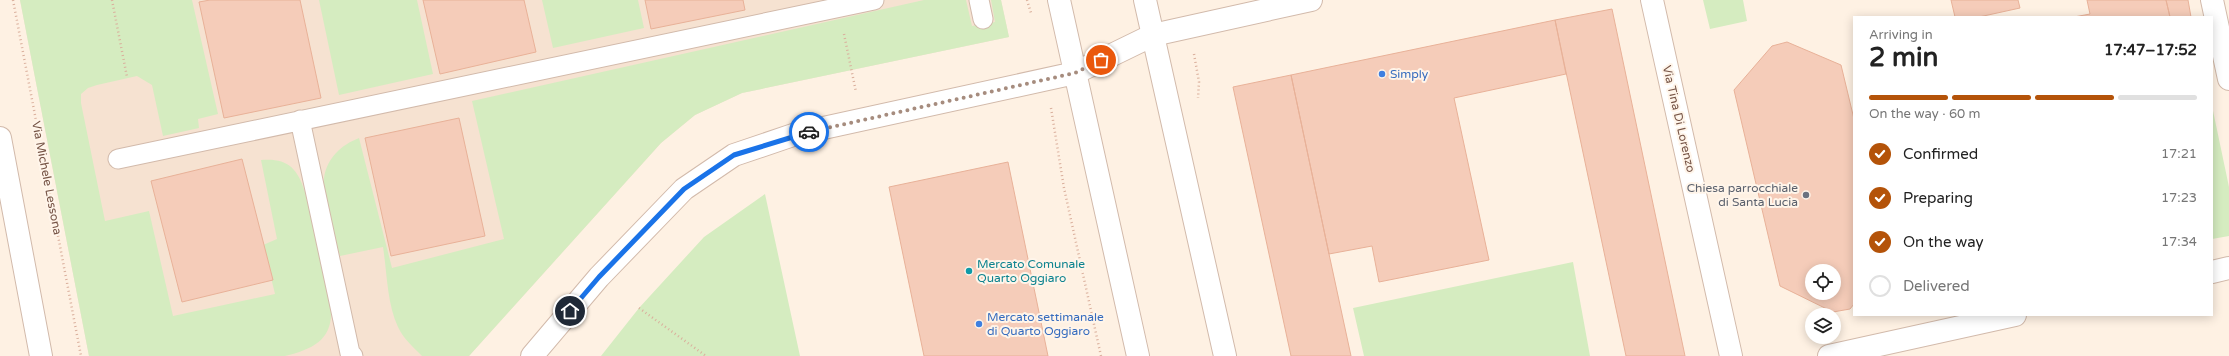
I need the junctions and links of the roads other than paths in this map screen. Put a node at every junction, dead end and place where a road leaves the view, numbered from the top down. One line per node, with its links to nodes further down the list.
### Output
1 (874, 0): 12 (lane)
2 (979, 0): 8 (lane)
3 (1059, 0): 10 (street)
4 (1145, 0): 9 (street)
5 (1311, 0): 9 (street)
6 (1652, 0): 23 (street, Via Tina Di Lorenzo)
7 (2212, 0): 11 (street)
8 (984, 19)
9 (1153, 35): 10 (street); 22 (street)
10 (1075, 73): 20 (street); 21 (street)
11 (2229, 79)
12 (300, 120): 14 (lane); 18 (lane)
13 (0, 138): 19 (street)
14 (118, 159)
15 (2229, 268): 16 (street)
16 (2213, 272)
17 (2010, 316): 24 (street)
18 (347, 355)
19 (41, 356)
20 (532, 356)
21 (1138, 356)
22 (1225, 356)
23 (1731, 356)
24 (1829, 356)

